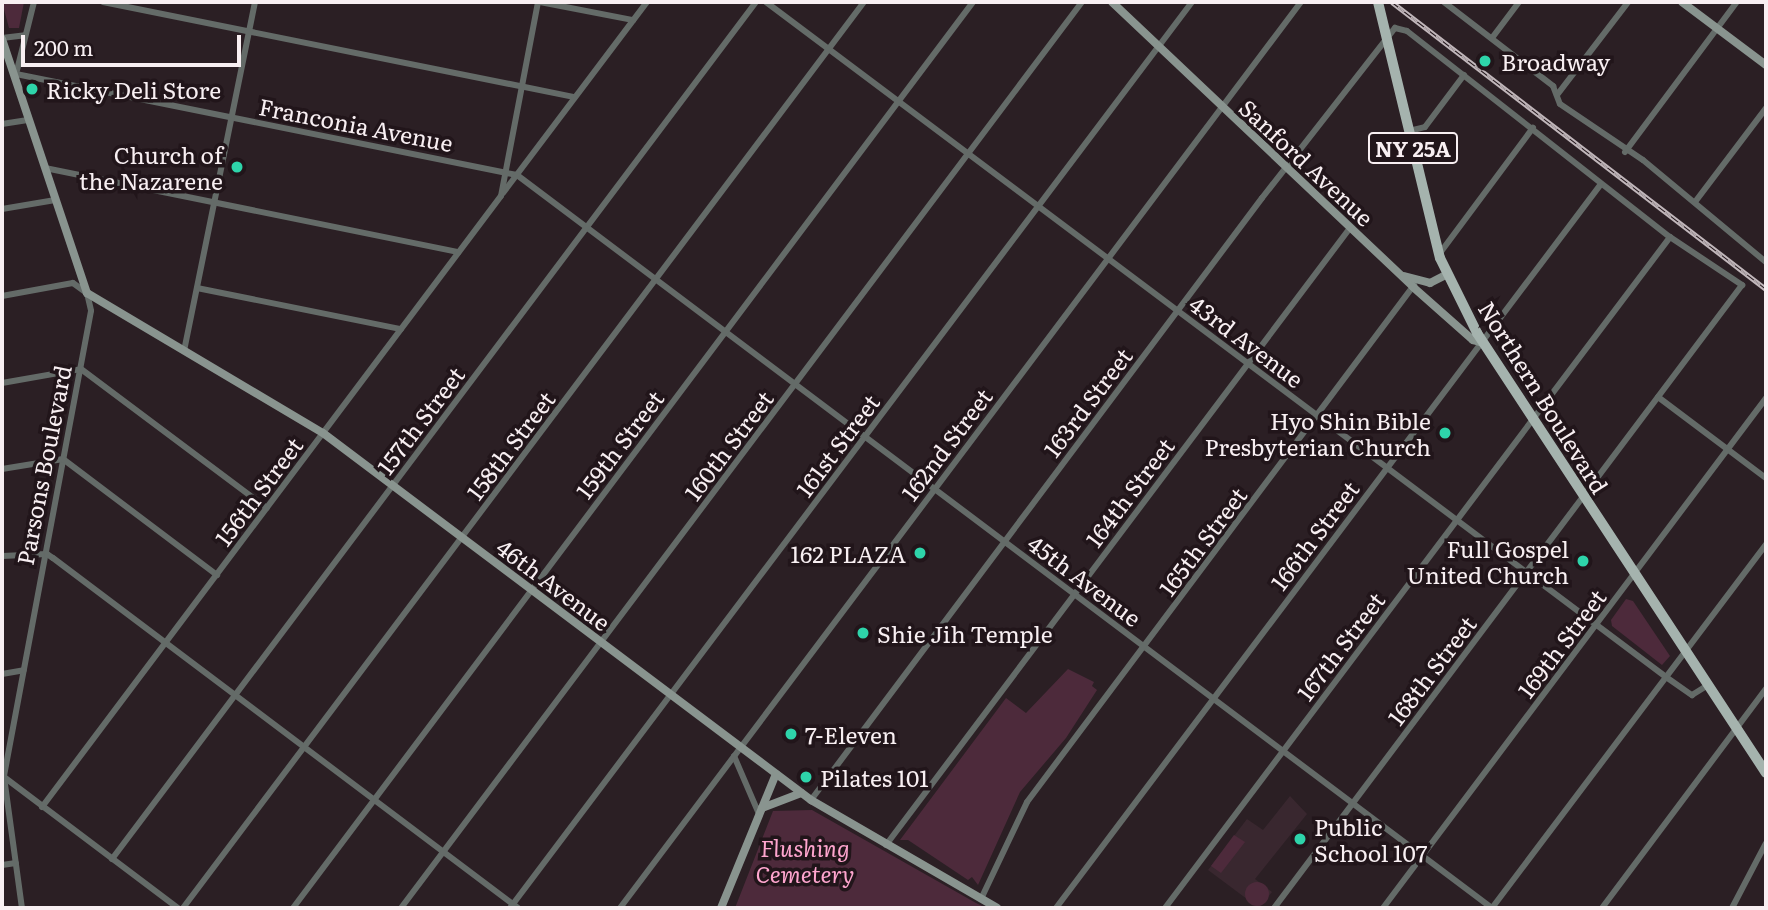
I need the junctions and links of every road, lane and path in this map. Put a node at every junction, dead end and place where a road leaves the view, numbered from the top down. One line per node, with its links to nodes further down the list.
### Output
1 (34, 2): 23 (street)
2 (103, 2): 22 (street)
3 (255, 2): 22 (street)
4 (539, 2): 20 (street); 32 (street, 156th Street)
5 (647, 2): 20 (street, 156th Street)
6 (756, 2): 56 (street, 157th Street)
7 (766, 2): 28 (street, 43rd Avenue)
8 (864, 2): 28 (street, 158th Street)
9 (973, 2): 35 (street, 159th Street)
10 (1082, 2): 44 (street, 160th Street)
11 (1112, 2): 27 (street, Sanford Avenue)
12 (1192, 2): 27 (street, 161st Street)
13 (1301, 2): 36 (street, 162nd Street)
14 (1378, 2): 25 (main road, Northern Boulevard / NY 25A)
15 (1444, 2): 26 (street)
16 (1519, 2): 26 (street)
17 (1628, 2): 33 (street)
18 (1682, 2): 21 (street)
19 (1737, 2): 21 (street)
20 (633, 20): 34 (street, 156th Street)
21 (1718, 27): 29 (street); 43 (street)
22 (249, 32): 32 (street); 38 (street)
23 (25, 35): 24 (street); 30 (street)
24 (2, 38): 30 (street, Parsons Boulevard)
25 (1386, 38): 31 (street, 163rd Street); 42 (main road, Northern Boulevard / NY 25A); 46 (street, 163rd Street)
26 (1492, 38): 33 (street)
27 (1158, 47): 36 (street, Sanford Avenue); 54 (street, 161st Street)
28 (829, 49): 35 (street, 43rd Avenue); 64 (street, 158th Street)
29 (1766, 65)
30 (16, 74): 38 (street, Franconia Avenue); 39 (street, Parsons Boulevard)
31 (1464, 75): 41 (street); 42 (street)
32 (521, 86): 34 (street); 47 (street, 156th Street)
33 (1557, 95): 43 (street)
34 (575, 97): 48 (street, 156th Street)
35 (899, 101): 44 (street, 43rd Avenue); 71 (street, 159th Street)
36 (1220, 108): 46 (street, Sanford Avenue); 61 (street, 162nd Street)
37 (1766, 108): 52 (street)
38 (232, 117): 47 (street, Franconia Avenue); 53 (street)
39 (28, 120): 40 (street); 45 (street, Parsons Boulevard)
40 (2, 124)
41 (1533, 128): 49 (street); 60 (street)
42 (1409, 131): 60 (main road, Northern Boulevard / NY 25A)
43 (1625, 152): 52 (street)
44 (969, 154): 54 (street, 43rd Avenue); 77 (street, 160th Street)
45 (45, 168): 51 (street, Parsons Boulevard); 53 (street)
46 (1285, 168): 57 (street, Sanford Avenue); 69 (street, 163rd Street)
47 (505, 172): 48 (street, Franconia Avenue); 50 (street, 156th Street)
48 (517, 175): 50 (street, 156th Street); 56 (street, Franconia Avenue)
49 (1601, 184): 58 (street); 72 (street, 166th Street)
50 (500, 196): 59 (street, 156th Street)
51 (55, 200): 55 (street); 67 (street, Parsons Boulevard)
52 (1695, 202): 62 (street)
53 (214, 203): 59 (street); 66 (street)
54 (1038, 206): 61 (street, 43rd Avenue); 83 (street, 161st Street)
55 (2, 209)
56 (587, 228): 64 (street, Franconia Avenue); 89 (street, 157th Street)
57 (1350, 228): 65 (street, Sanford Avenue); 74 (street, 164th Street)
58 (1670, 237): 78 (street, 168th Street); 81 (street, 167th Street)
59 (459, 252): 70 (street, 156th Street)
60 (1440, 256): 63 (main road, Northern Boulevard)
61 (1108, 258): 69 (street, 43rd Avenue); 90 (street, 162nd Street)
62 (1765, 259)
63 (1448, 274): 65 (street); 72 (main road, Northern Boulevard)
64 (656, 280): 71 (street, 45th Avenue); 94 (street, 158th Street)
65 (1415, 284): 72 (street, Sanford Avenue); 80 (street, 165th Street)
66 (197, 288): 70 (street); 73 (street)
67 (87, 293): 68 (street); 73 (street, 46th Avenue); 75 (street, Parsons Boulevard)
68 (2, 296)
69 (1178, 311): 74 (street, 43rd Avenue); 95 (street, 163rd Street)
70 (401, 329): 82 (street, 156th Street)
71 (725, 332): 77 (street, 45th Avenue); 102 (street, 159th Street)
72 (1482, 342): 81 (main road, Northern Boulevard); 86 (street, 166th Street)
73 (184, 351): 82 (street, 46th Avenue)
74 (1248, 363): 80 (street, 43rd Avenue); 103 (street, 164th Street)
75 (81, 369): 76 (street); 85 (street, Parsons Boulevard); 92 (street)
76 (2, 383)
77 (795, 384): 83 (street, 45th Avenue); 105 (street, 160th Street)
78 (1658, 397): 84 (street); 91 (street, 168th Street)
79 (1766, 398): 84 (street, 169th Street)
80 (1318, 416): 86 (street, 43rd Avenue); 107 (street, 165th Street)
81 (1533, 418): 91 (main road, Northern Boulevard); 93 (street, 167th Street)
82 (323, 433): 89 (street, 46th Avenue); 92 (street, 156th Street)
83 (865, 437): 90 (street, 45th Avenue); 115 (street, 161st Street)
84 (1728, 449): 88 (street); 100 (street, 169th Street)
85 (63, 459): 87 (street); 97 (street, Parsons Boulevard); 101 (street)
86 (1387, 468): 93 (street, 43rd Avenue); 116 (street, 166th Street)
87 (2, 469)
88 (1766, 478)
89 (392, 486): 94 (street, 46th Avenue); 114 (street, 157th Street)
90 (934, 489): 95 (street, 45th Avenue); 119 (street, 162nd Street)
91 (1584, 496): 99 (street, 168th Street); 100 (main road, Northern Boulevard)
92 (267, 508): 101 (street, 156th Street)
93 (1457, 520): 99 (street, 43rd Avenue); 120 (street, 167th Street)
94 (461, 538): 102 (street, 46th Avenue); 118 (street, 158th Street)
95 (1004, 542): 103 (street, 45th Avenue); 127 (street, 163rd Street)
96 (1766, 544): 108 (street)
97 (47, 554): 98 (street); 106 (street); 109 (street, Parsons Boulevard)
98 (2, 556)
99 (1526, 572): 104 (street, 43rd Avenue); 128 (street, 168th Street)
100 (1635, 573): 104 (street, 169th Street); 108 (main road, Northern Boulevard)
101 (217, 575): 106 (street, 156th Street)
102 (531, 591): 105 (street, 46th Avenue); 126 (street, 159th Street)
103 (1074, 594): 107 (street, 45th Avenue); 132 (street, 164th Street)
104 (1596, 625): 111 (street, 43rd Avenue); 134 (street, 169th Street)
105 (601, 642): 115 (street, 46th Avenue); 133 (street, 160th Street)
106 (165, 643): 114 (street); 129 (street, 156th Street)
107 (1144, 646): 116 (street, 45th Avenue); 138 (street, 165th Street)
108 (1686, 651): 111 (street); 112 (main road, Northern Boulevard)
109 (24, 670): 110 (street); 124 (street, Parsons Boulevard)
110 (2, 674)
111 (1666, 677): 112 (street, 43rd Avenue); 151 (street)
112 (1708, 685): 117 (main road, Northern Boulevard)
113 (1766, 689): 117 (street)
114 (235, 695): 118 (street); 135 (street, 157th Street)
115 (670, 696): 119 (street, 46th Avenue); 139 (street, 161st Street)
116 (1214, 699): 120 (street, 45th Avenue); 147 (street, 166th Street)
117 (1736, 729): 122 (main road, Northern Boulevard); 152 (street)
118 (304, 747): 126 (street); 141 (street, 158th Street)
119 (740, 748): 121 (street, 162nd Street); 123 (street, 46th Avenue)
120 (1283, 751): 128 (street, 45th Avenue); 148 (street, 167th Street)
121 (734, 756): 130 (street); 144 (street, 162nd Street)
122 (1764, 771)
123 (776, 774): 125 (street, 46th Avenue); 130 (street)
124 (3, 778): 129 (street); 136 (street, Parsons Boulevard)
125 (801, 793): 127 (street, 46th Avenue); 130 (street)
126 (374, 800): 133 (street); 142 (street, 159th Street)
127 (811, 800): 132 (street, 46th Avenue)
128 (1353, 803): 134 (street, 45th Avenue); 149 (street, 168th Street)
129 (43, 807): 135 (street)
130 (760, 811): 145 (street)
131 (1766, 843): 153 (street)
132 (886, 845): 138 (street, 46th Avenue)
133 (444, 852): 139 (street); 143 (street, 160th Street)
134 (1423, 856): 150 (street, 169th Street); 151 (street, 45th Avenue)
135 (113, 859): 141 (street)
136 (16, 863): 137 (street); 140 (street, Parsons Boulevard)
137 (2, 865)
138 (981, 899): 146 (street, 46th Avenue)
139 (514, 907)
140 (22, 908)
141 (181, 908)
142 (293, 908)
143 (401, 908)
144 (620, 908)
145 (721, 908)
146 (997, 908)
147 (1056, 908)
148 (1165, 908)
149 (1274, 908)
150 (1383, 908)
151 (1492, 908)
152 (1602, 908)
153 (1732, 908)

